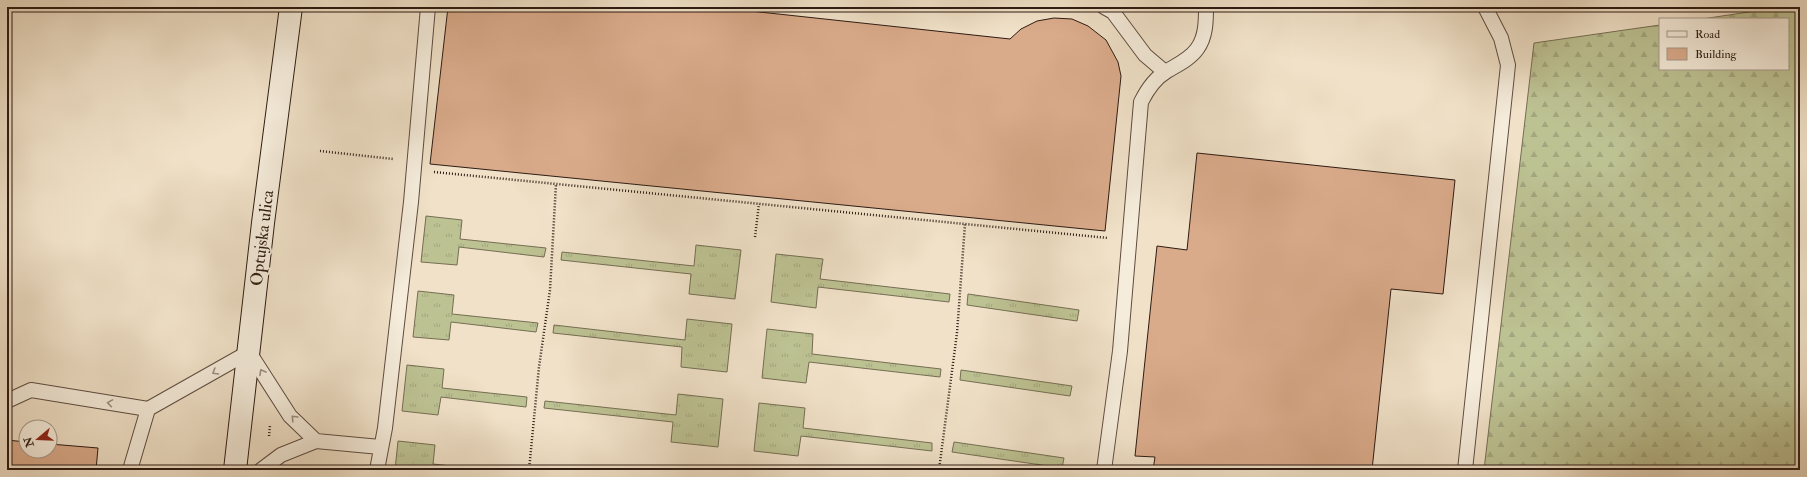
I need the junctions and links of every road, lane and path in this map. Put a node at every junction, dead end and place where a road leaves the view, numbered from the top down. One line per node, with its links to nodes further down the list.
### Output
1 (291, 7): 14 (main road, Optujska ulica)
2 (428, 7): 8 (lane)
3 (1104, 7): 6 (lane)
4 (1206, 7): 6 (lane)
5 (1485, 7): 27 (lane)
6 (1165, 72): 13 (lane)
7 (320, 151): 8 (path)
8 (415, 161): 9 (path); 19 (lane)
9 (556, 184): 10 (path); 24 (path)
10 (758, 204): 11 (path); 12 (path)
11 (964, 224): 13 (path); 25 (path)
12 (755, 237)
13 (1129, 240): 26 (lane)
14 (249, 352): 15 (lane, one-way to 14); 17 (lane, one-way to 17); 22 (main road, Optujska ulica)
15 (275, 393): 18 (lane, one-way to 15); 20 (path)
16 (7, 401): 17 (lane, one-way to 16)
17 (148, 409): 21 (lane)
18 (316, 440): 19 (lane); 20 (lane)
19 (380, 448): 23 (lane)
20 (263, 468)
21 (130, 470)
22 (236, 470)
23 (377, 470)
24 (529, 470)
25 (939, 470)
26 (1104, 470)
27 (1465, 470)

